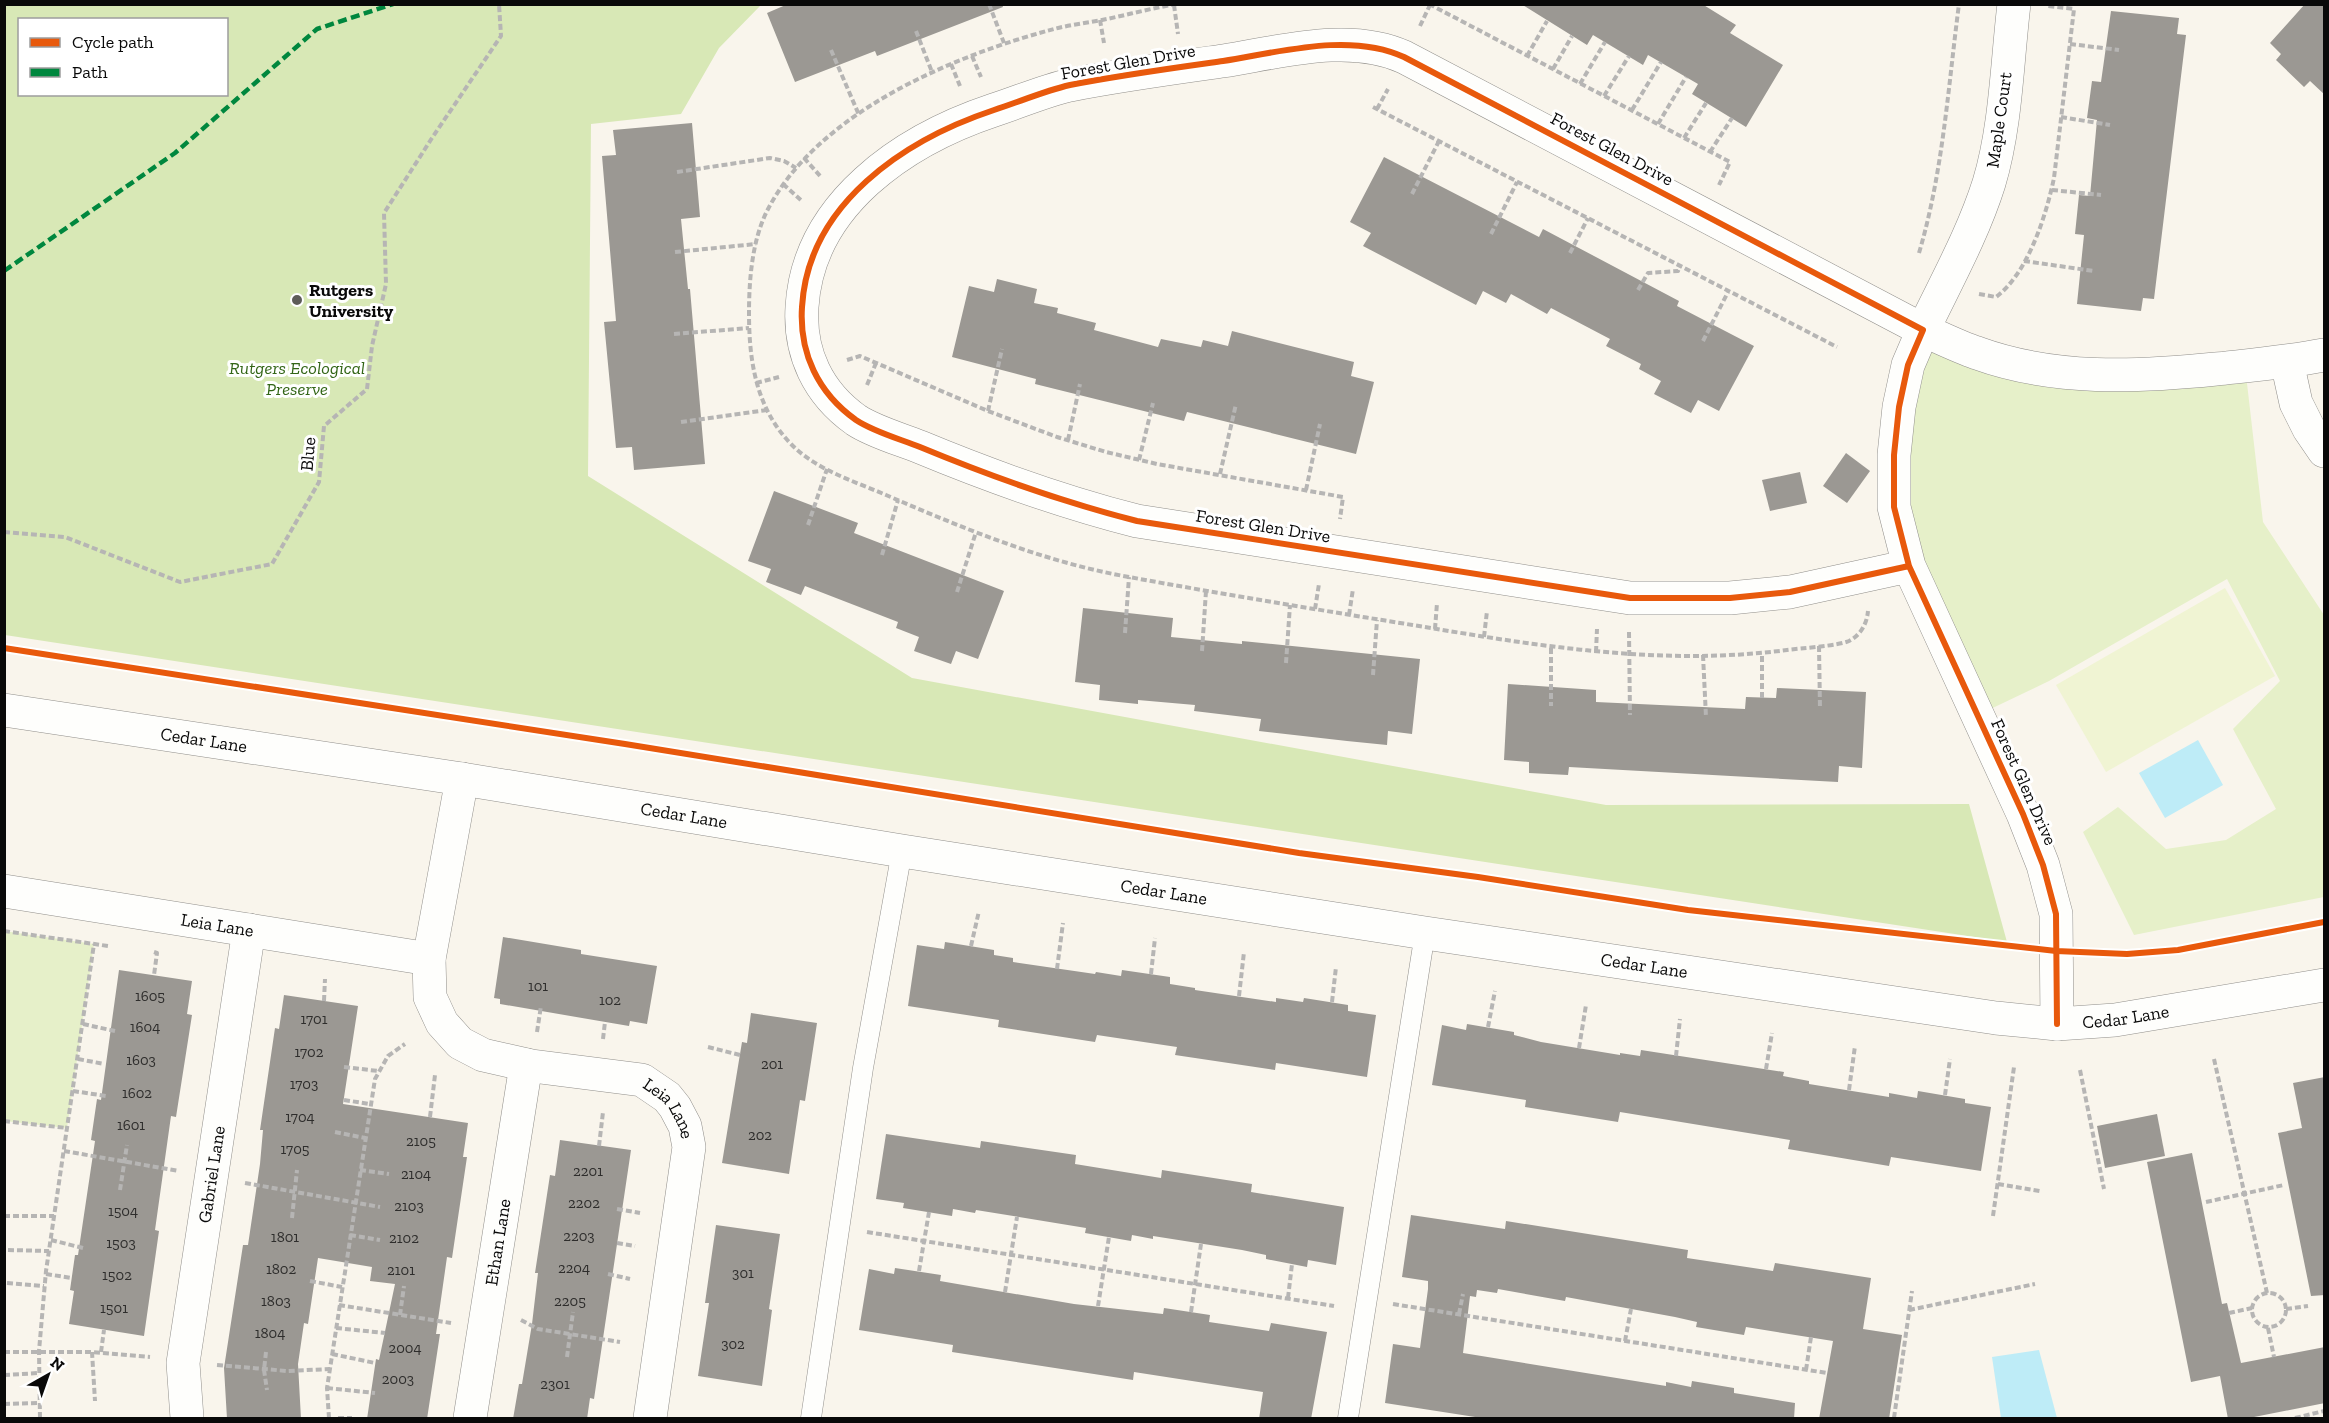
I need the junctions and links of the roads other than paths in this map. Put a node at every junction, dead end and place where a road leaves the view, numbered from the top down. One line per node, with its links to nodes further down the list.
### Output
1 (2014, 4): 2 (street, Maple Court)
2 (1923, 330): 4 (street); 6 (street, Forest Glen Drive); 6 (street, Forest Glen Drive)
3 (2325, 355): 4 (street)
4 (2287, 362): 5 (street)
5 (2325, 451)
6 (1909, 566): 15 (street, Forest Glen Drive)
7 (4, 710): 8 (street, Cedar Lane)
8 (462, 779): 9 (street, Cedar Lane); 13 (street, Leia Lane)
9 (902, 851): 12 (street, Cedar Lane); 20 (lane)
10 (4, 891): 11 (street, Leia Lane)
11 (249, 930): 13 (street, Leia Lane); 17 (street, Gabriel Lane)
12 (1425, 933): 15 (street, Cedar Lane); 21 (lane)
13 (429, 959): 16 (street, Leia Lane)
14 (2325, 985): 15 (street, Cedar Lane)
15 (2057, 1024)
16 (526, 1065): 18 (street, Ethan Lane); 19 (street, Leia Lane)
17 (187, 1419)
18 (470, 1419)
19 (650, 1419)
20 (812, 1419)
21 (1348, 1419)

